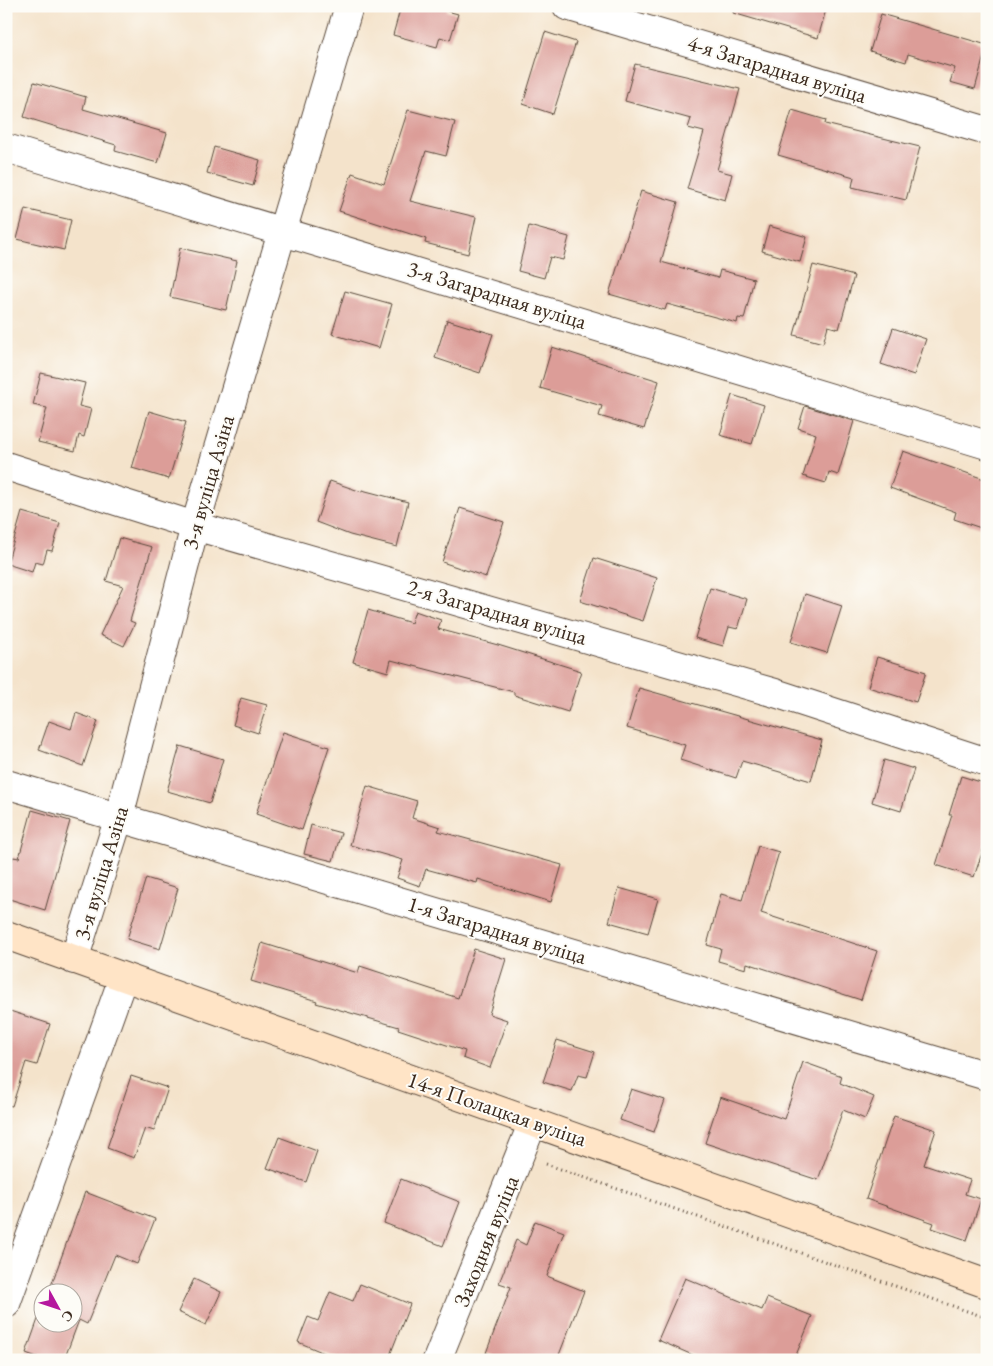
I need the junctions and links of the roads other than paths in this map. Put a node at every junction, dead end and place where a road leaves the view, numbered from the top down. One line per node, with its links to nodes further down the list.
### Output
1 (349, 6): 5 (street, 3-я вуліца Азіна)
2 (567, 6): 3 (street, 4-я Загарадная вуліца)
3 (987, 131)
4 (6, 148): 5 (street, 3-я Загарадная вуліца)
5 (282, 230): 6 (street, 3-я Загарадная вуліца); 8 (street, 3-я вуліца Азіна)
6 (987, 445)
7 (6, 466): 8 (street, 2-я Загарадная вуліца)
8 (195, 526): 9 (street, 2-я Загарадная вуліца); 11 (street, 3-я вуліца Азіна)
9 (987, 762)
10 (6, 784): 11 (street, 1-я Загарадная вуліца)
11 (119, 817): 13 (street, 3-я вуліца Азіна); 15 (street, 1-я Загарадная вуліца)
12 (6, 935): 13 (main road, 14-я Полацкая вуліца)
13 (74, 960): 14 (main road, 14-я Полацкая вуліца)
14 (123, 978): 16 (main road, 14-я Полацкая вуліца); 18 (street)
15 (987, 1076)
16 (533, 1122): 17 (main road, 14-я Полацкая вуліца); 19 (street, Заходняя вуліца)
17 (987, 1284)
18 (6, 1304)
19 (437, 1360)

